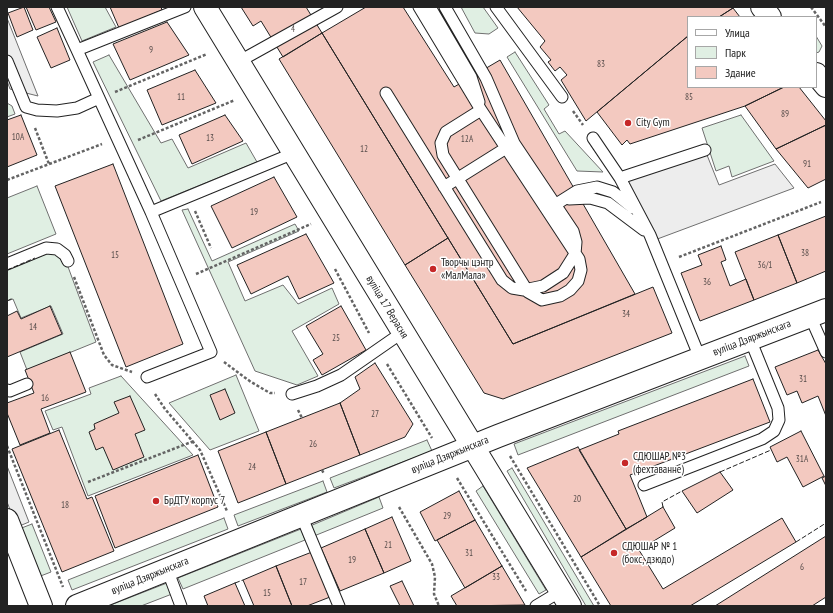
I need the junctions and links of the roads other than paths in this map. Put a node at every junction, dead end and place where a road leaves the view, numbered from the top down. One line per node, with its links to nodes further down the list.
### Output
1 (57, 7): 11 (lane)
2 (185, 7): 11 (lane)
3 (205, 7): 13 (street, вуліца 17 Верасня)
4 (337, 7): 13 (lane)
5 (418, 7): 19 (lane)
6 (430, 7): 19 (lane)
7 (444, 7): 21 (lane)
8 (496, 7): 17 (lane)
9 (762, 7): 10 (street)
10 (769, 16)
11 (77, 50): 18 (lane)
12 (7, 61): 18 (lane)
13 (238, 62): 23 (street, вуліца 17 Верасня)
14 (817, 75): 15 (street)
15 (826, 86)
16 (386, 93): 25 (lane)
17 (562, 97)
18 (99, 98): 29 (lane)
19 (481, 110): 27 (lane); 27 (lane)
20 (593, 138): 24 (lane)
21 (514, 143): 25 (lane); 25 (lane)
22 (705, 150): 24 (lane)
23 (294, 153): 29 (lane); 34 (street, вуліца 17 Верасня)
24 (620, 178): 28 (lane)
25 (444, 187)
26 (564, 199): 27 (lane); 28 (lane); 30 (lane)
27 (547, 210)
28 (637, 210): 30 (lane)
29 (151, 212): 38 (lane)
30 (650, 235): 37 (lane)
31 (68, 261): 32 (lane)
32 (7, 264)
33 (818, 313): 35 (street, вуліца Дзяржынскага); 36 (lane)
34 (403, 332): 41 (lane); 42 (street, вуліца 17 Верасня)
35 (750, 339): 37 (street, вуліца Дзяржынскага); 43 (lane)
36 (826, 352)
37 (700, 358): 42 (street, вуліца Дзяржынскага)
38 (147, 377)
39 (27, 384): 40 (lane)
40 (7, 390)
41 (292, 394)
42 (472, 446): 44 (street, вуліца Дзяржынскага); 48 (street, вуліца 17 Верасня)
43 (644, 485)
44 (301, 515): 46 (street, вуліца Дзяржынскага); 51 (lane)
45 (7, 520): 49 (street)
46 (168, 569): 47 (street, вуліца Дзяржынскага); 50 (lane)
47 (71, 599)
48 (566, 599): 52 (lane)
49 (41, 606)
50 (181, 606)
51 (339, 606)
52 (536, 606)

